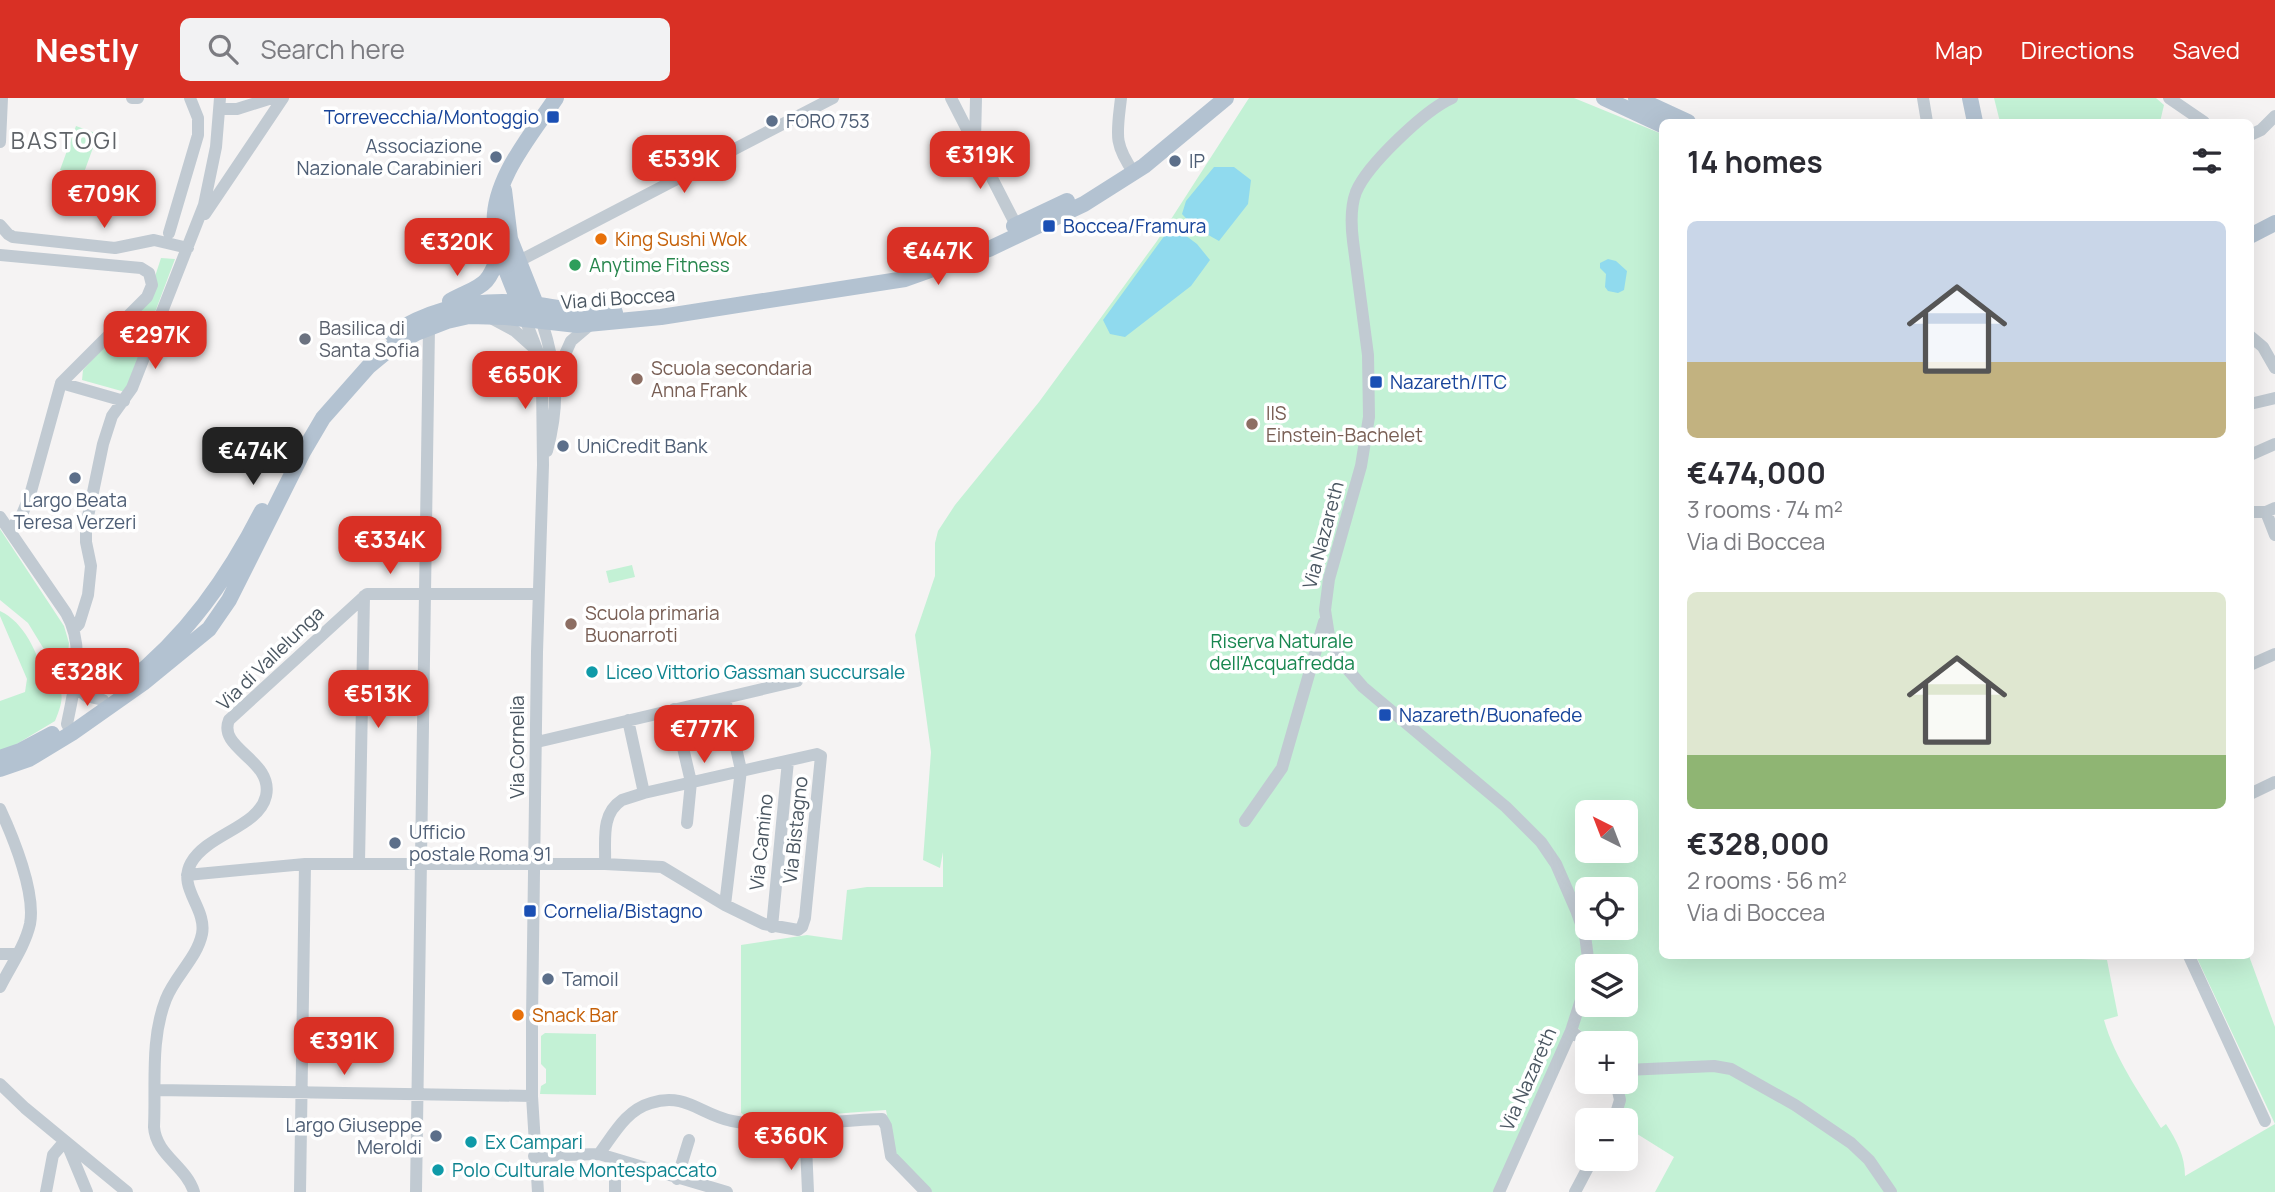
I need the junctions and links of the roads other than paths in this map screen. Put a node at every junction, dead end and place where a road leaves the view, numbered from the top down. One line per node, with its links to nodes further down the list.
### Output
1 (2, 98): 28 (street)
2 (131, 98): 3 (street)
3 (138, 98)
4 (190, 98): 36 (street)
5 (272, 98): 20 (street)
6 (283, 98): 35 (street)
7 (556, 98): 31 (main road)
8 (833, 98): 41 (street)
9 (951, 98): 29 (street)
10 (976, 98): 29 (street)
11 (1121, 98): 30 (street)
12 (1210, 98): 30 (main road, Via di Boccea)
13 (1226, 98): 30 (main road, Via di Boccea)
14 (1452, 98): 67 (street, Via Nazareth)
15 (1923, 98): 23 (street)
16 (1970, 98): 24 (main road)
17 (2169, 98): 25 (street)
18 (1602, 99): 26 (main road)
19 (1645, 100): 22 (main road)
20 (220, 104): 35 (street)
21 (2275, 116): 27 (street)
22 (1682, 119)
23 (1926, 119)
24 (1974, 119)
25 (2200, 119)
26 (1659, 124)
27 (2254, 133)
28 (0, 142)
29 (975, 142): 34 (street)
30 (1131, 169): 34 (main road, Via di Boccea); 46 (main road, Via di Boccea)
31 (503, 184): 39 (main road); 41 (main road)
32 (2275, 223): 37 (main road)
33 (0, 225): 38 (street)
34 (1016, 225): 46 (main road, Via di Boccea)
35 (197, 226): 38 (street)
36 (169, 233)
37 (2254, 234)
38 (188, 248): 55 (street)
39 (500, 252): 42 (main road); 47 (main road)
40 (0, 255): 53 (street)
41 (519, 261): 43 (main road); 46 (main road)
42 (519, 303): 43 (main road, Via di Boccea); 45 (main road); 47 (main road, Via di Boccea)
43 (536, 304): 46 (main road, Via di Boccea); 48 (main road)
44 (485, 316): 45 (main road, Via di Boccea); 47 (main road, Via di Boccea); 50 (street)
45 (525, 319): 48 (main road, Via di Boccea); 50 (street, Via Cornelia)
46 (593, 319): 48 (main road, Via di Boccea); 52 (street)
47 (429, 321): 64 (street); 74 (main road, Via di Boccea); 77 (main road, Via di Boccea)
48 (542, 322): 52 (street, Via Cornelia)
49 (2254, 339): 51 (street)
50 (537, 351): 59 (street, Via Cornelia)
51 (2275, 368)
52 (556, 376): 59 (street, Via Cornelia)
53 (61, 383): 55 (street); 62 (street)
54 (2275, 398): 56 (street)
55 (124, 401): 68 (street)
56 (2254, 403)
57 (2275, 444): 58 (street)
58 (2254, 453)
59 (543, 465): 65 (street, Via Cornelia)
60 (2270, 510): 63 (street)
61 (0, 517): 62 (street)
62 (9, 530): 68 (street)
63 (2275, 535)
64 (426, 594): 65 (street); 66 (street); 91 (street)
65 (538, 594): 78 (street, Via Cornelia)
66 (364, 596): 90 (street); 95 (street, Via di Vallelunga)
67 (1325, 618): 88 (street); 100 (street, Via Nazareth)
68 (74, 629): 72 (street)
69 (2275, 654): 70 (street)
70 (2254, 663)
71 (797, 681): 73 (street)
72 (74, 686): 74 (street); 77 (street)
73 (725, 699): 75 (street); 82 (street)
74 (103, 700): 77 (main road, Via di Boccea)
75 (674, 709): 76 (street); 83 (street)
76 (628, 720): 78 (street); 86 (street)
77 (70, 728): 79 (main road, Via di Boccea); 81 (main road, Via di Boccea)
78 (537, 742): 92 (street, Via Cornelia)
79 (0, 758)
80 (788, 761): 82 (street, Via Bistagno); 97 (street, Via Camino); 97 (street, Via Bistagno)
81 (0, 769)
82 (741, 771): 83 (street, Via Bistagno); 96 (street)
83 (691, 782): 86 (street, Via Bistagno); 89 (street)
84 (2275, 782): 85 (street)
85 (2254, 791)
86 (644, 793): 94 (street, Via Bistagno)
87 (0, 809): 99 (street)
88 (1245, 821)
89 (687, 823)
90 (359, 863): 91 (street); 93 (street)
91 (421, 863): 92 (street); 110 (street)
92 (535, 863): 94 (street); 111 (street, Via Cornelia)
93 (305, 864): 95 (street); 109 (street)
94 (605, 864): 96 (street)
95 (187, 875): 108 (street)
96 (725, 905): 97 (street)
97 (772, 927)
98 (0, 954): 99 (street)
99 (17, 954): 102 (street)
100 (1588, 954)
101 (2190, 959): 112 (street)
102 (0, 987)
103 (1575, 1017): 104 (street, Via Nazareth)
104 (1571, 1031): 105 (street); 132 (street, Via Nazareth)
105 (1575, 1034)
106 (1638, 1069): 134 (street)
107 (0, 1084): 115 (street)
108 (155, 1090): 109 (street); 124 (street)
109 (301, 1093): 110 (street); 125 (street)
110 (416, 1096): 111 (street); 126 (street)
111 (532, 1096): 117 (street, Via Cornelia)
112 (2265, 1121)
113 (805, 1122): 116 (street); 130 (street); 131 (street)
114 (689, 1140): 120 (street)
115 (65, 1141): 121 (street); 122 (street); 123 (street)
116 (599, 1154): 117 (street); 118 (street)
117 (534, 1156): 127 (street, Via Cornelia)
118 (615, 1159): 120 (street); 128 (street)
119 (1587, 1171): 133 (street)
120 (677, 1179): 129 (street)
121 (46, 1192)
122 (86, 1192)
123 (127, 1192)
124 (194, 1192)
125 (300, 1192)
126 (416, 1192)
127 (538, 1192)
128 (615, 1192)
129 (727, 1192)
130 (808, 1192)
131 (926, 1192)
132 (1499, 1192)
133 (1575, 1192)
134 (1891, 1192)

